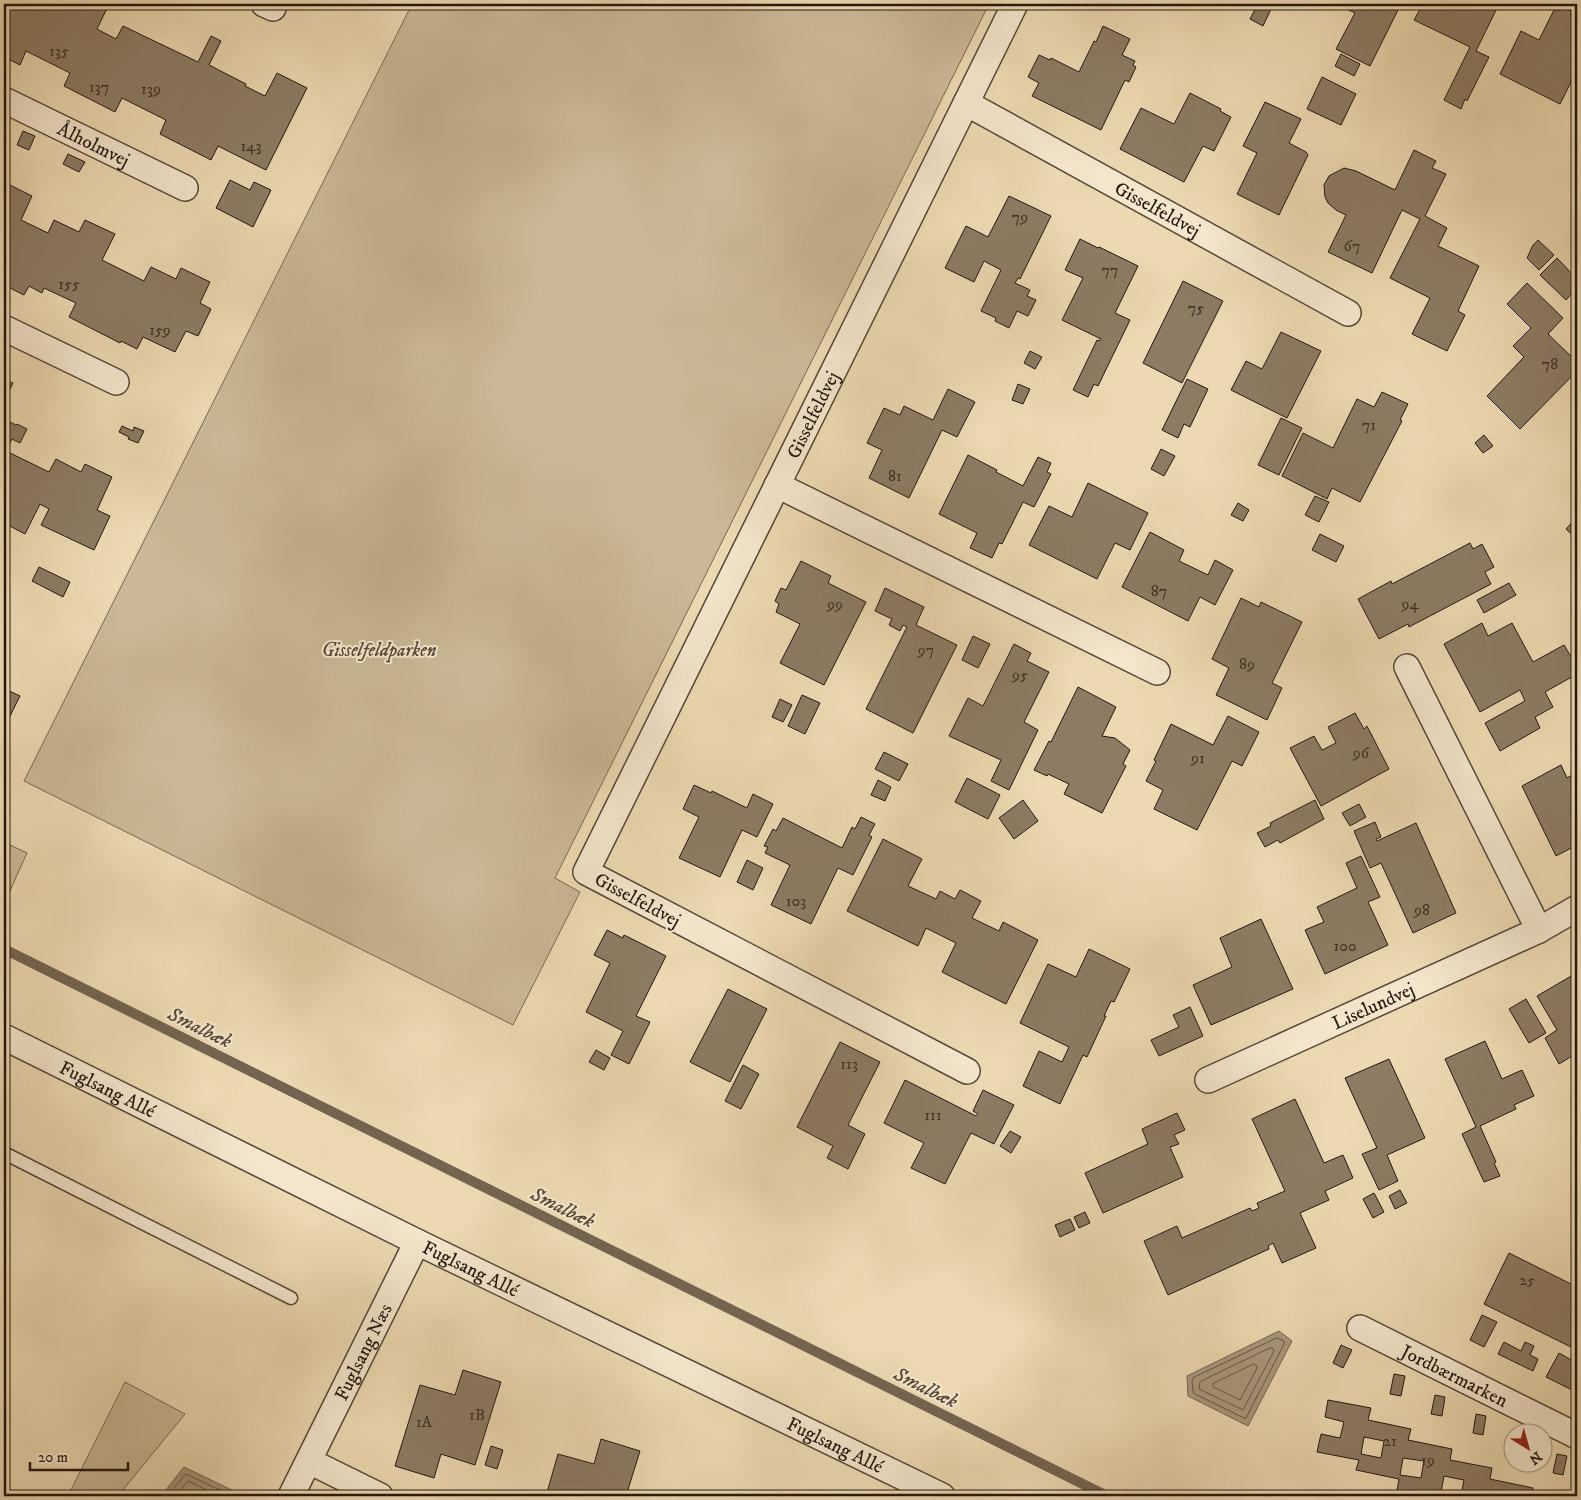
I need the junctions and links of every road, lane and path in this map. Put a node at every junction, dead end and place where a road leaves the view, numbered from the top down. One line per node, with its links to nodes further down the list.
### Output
1 (1015, 4): 3 (street, Gisselfeldvej)
2 (4, 100): 4 (street, Ålholmvej)
3 (966, 103): 5 (street, Gisselfeldvej); 8 (street, Gisselfeldvej)
4 (185, 188)
5 (1348, 313)
6 (4, 328): 7 (street)
7 (116, 382)
8 (777, 484): 10 (street); 14 (street, Gisselfeldvej)
9 (1407, 667): 12 (street)
10 (1157, 672)
11 (1577, 908): 12 (street, Liselundvej)
12 (1539, 930): 15 (street, Liselundvej)
13 (4, 1037): 17 (street, Fuglsang Allé)
14 (967, 1071)
15 (1208, 1080)
16 (4, 1153): 18 (lane)
17 (417, 1242): 21 (street, Fuglsang Næs); 24 (street, Fuglsang Allé)
18 (291, 1298)
19 (1360, 1328): 20 (street, Jordbærmarken)
20 (1577, 1436)
21 (308, 1461): 22 (street, Fuglsang Næs); 23 (street)
22 (291, 1496)
23 (380, 1496)
24 (942, 1496)

